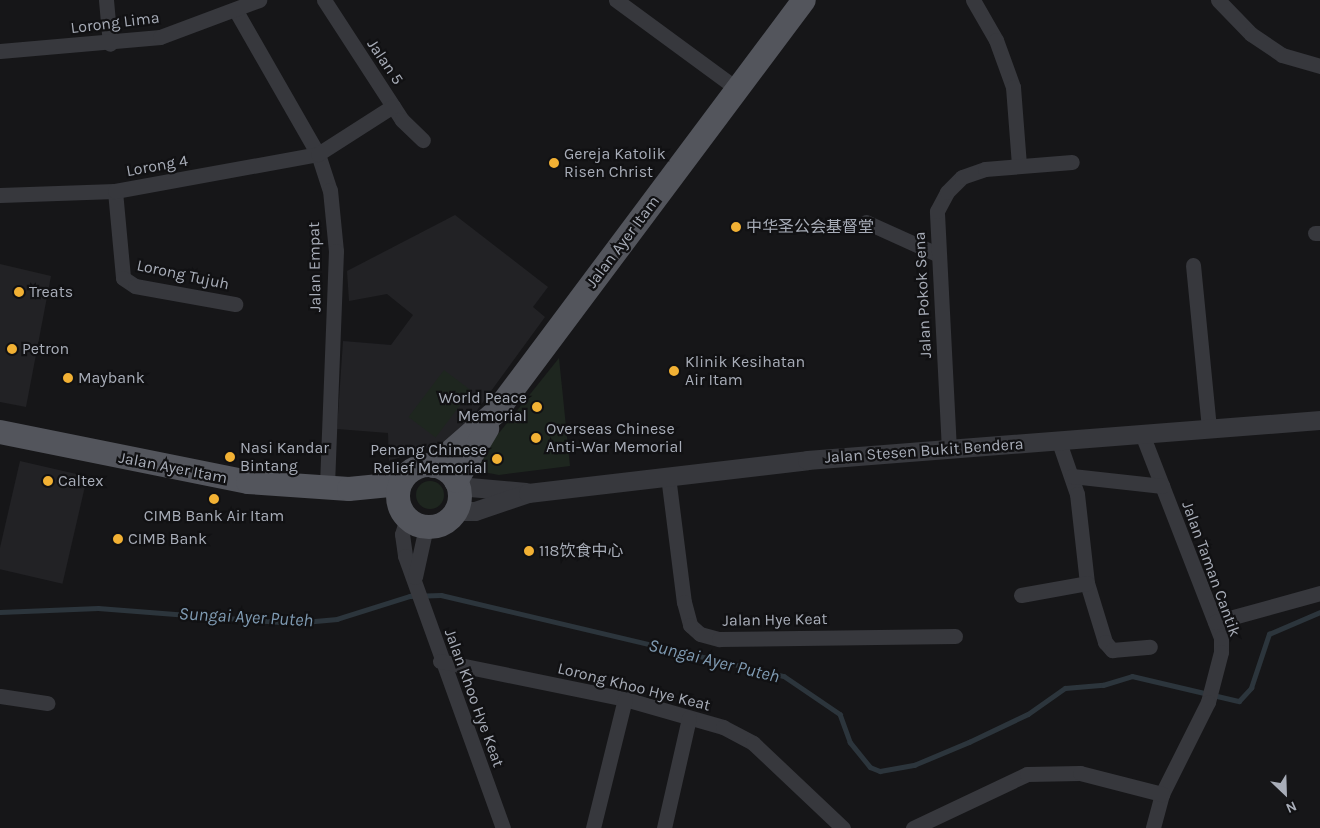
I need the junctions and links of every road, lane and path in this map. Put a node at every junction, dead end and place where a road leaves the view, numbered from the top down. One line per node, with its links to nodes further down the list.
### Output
1 (106, 0): 9 (street)
2 (258, 0): 8 (street, Lorong Lima)
3 (324, 0): 13 (street, Jalan 5)
4 (616, 0): 12 (street)
5 (804, 0): 12 (main road, Jalan Ayer Itam)
6 (973, 0): 17 (street)
7 (1218, 0): 11 (street)
8 (236, 11): 9 (street, Lorong Lima); 15 (street, Jalan Empat)
9 (110, 44): 10 (street, Lorong Lima)
10 (0, 50)
11 (1320, 66)
12 (737, 89): 24 (main road, Jalan Ayer Itam)
13 (393, 106): 14 (street, Jalan 5); 15 (street)
14 (423, 140)
15 (318, 154): 18 (street, Lorong 4); 36 (street, Jalan Empat)
16 (1072, 162): 17 (street, Jalan Pokok Sena)
17 (1019, 165): 21 (street, Jalan Pokok Sena)
18 (115, 191): 19 (street, Lorong 4); 23 (street, Lorong Tujuh)
19 (0, 196)
20 (866, 222): 21 (street)
21 (937, 254): 30 (street, Jalan Pokok Sena)
22 (1193, 265): 26 (street)
23 (235, 304)
24 (496, 412): 31 (main road, Jalan Ayer Itam); 34 (main road, Jalan Ayer Itam)
25 (1320, 420): 26 (street, Jalan Stesen Bukit Bendera)
26 (1209, 428): 28 (street, Jalan Stesen Bukit Bendera)
27 (0, 432): 36 (main road, Jalan Ayer Itam)
28 (1142, 434): 29 (street, Jalan Stesen Bukit Bendera); 35 (street, Jalan Taman Cantik)
29 (1059, 442): 30 (street, Jalan Stesen Bukit Bendera); 33 (street)
30 (949, 450): 32 (street, Jalan Stesen Bukit Bendera)
31 (434, 466): 34 (main road); 38 (main road)
32 (668, 476): 37 (street, Jalan Stesen Bukit Bendera); 45 (street, Jalan Hye Keat)
33 (1072, 476): 35 (street); 41 (street)
34 (457, 484): 37 (street, Jalan Stesen Bukit Bendera); 39 (main road)
35 (1162, 486): 44 (street, Jalan Taman Cantik)
36 (338, 488): 38 (main road, Jalan Ayer Itam)
37 (528, 493): 39 (street, Jalan Stesen Bukit Bendera)
38 (408, 509): 39 (main road); 40 (street, Jalan Khoo Hye Keat); 40 (street, Jalan Khoo Hye Keat)
39 (456, 510)
40 (415, 578): 47 (street, Jalan Khoo Hye Keat)
41 (1087, 583): 43 (street); 46 (street)
42 (1320, 593): 44 (street)
43 (1021, 595)
44 (1215, 622): 52 (street, Jalan Taman Cantik)
45 (955, 636)
46 (1150, 647)
47 (440, 661): 49 (street, Lorong Khoo Hye Keat); 53 (street, Jalan Khoo Hye Keat)
48 (0, 696): 50 (street)
49 (625, 699): 51 (street, Lorong Khoo Hye Keat); 54 (street)
50 (47, 703)
51 (690, 718): 55 (street); 56 (street, Lorong Khoo Hye Keat)
52 (1162, 794): 57 (street); 58 (street, Jalan Taman Cantik)
53 (502, 828)
54 (593, 828)
55 (664, 828)
56 (843, 828)
57 (913, 828)
58 (1153, 828)

